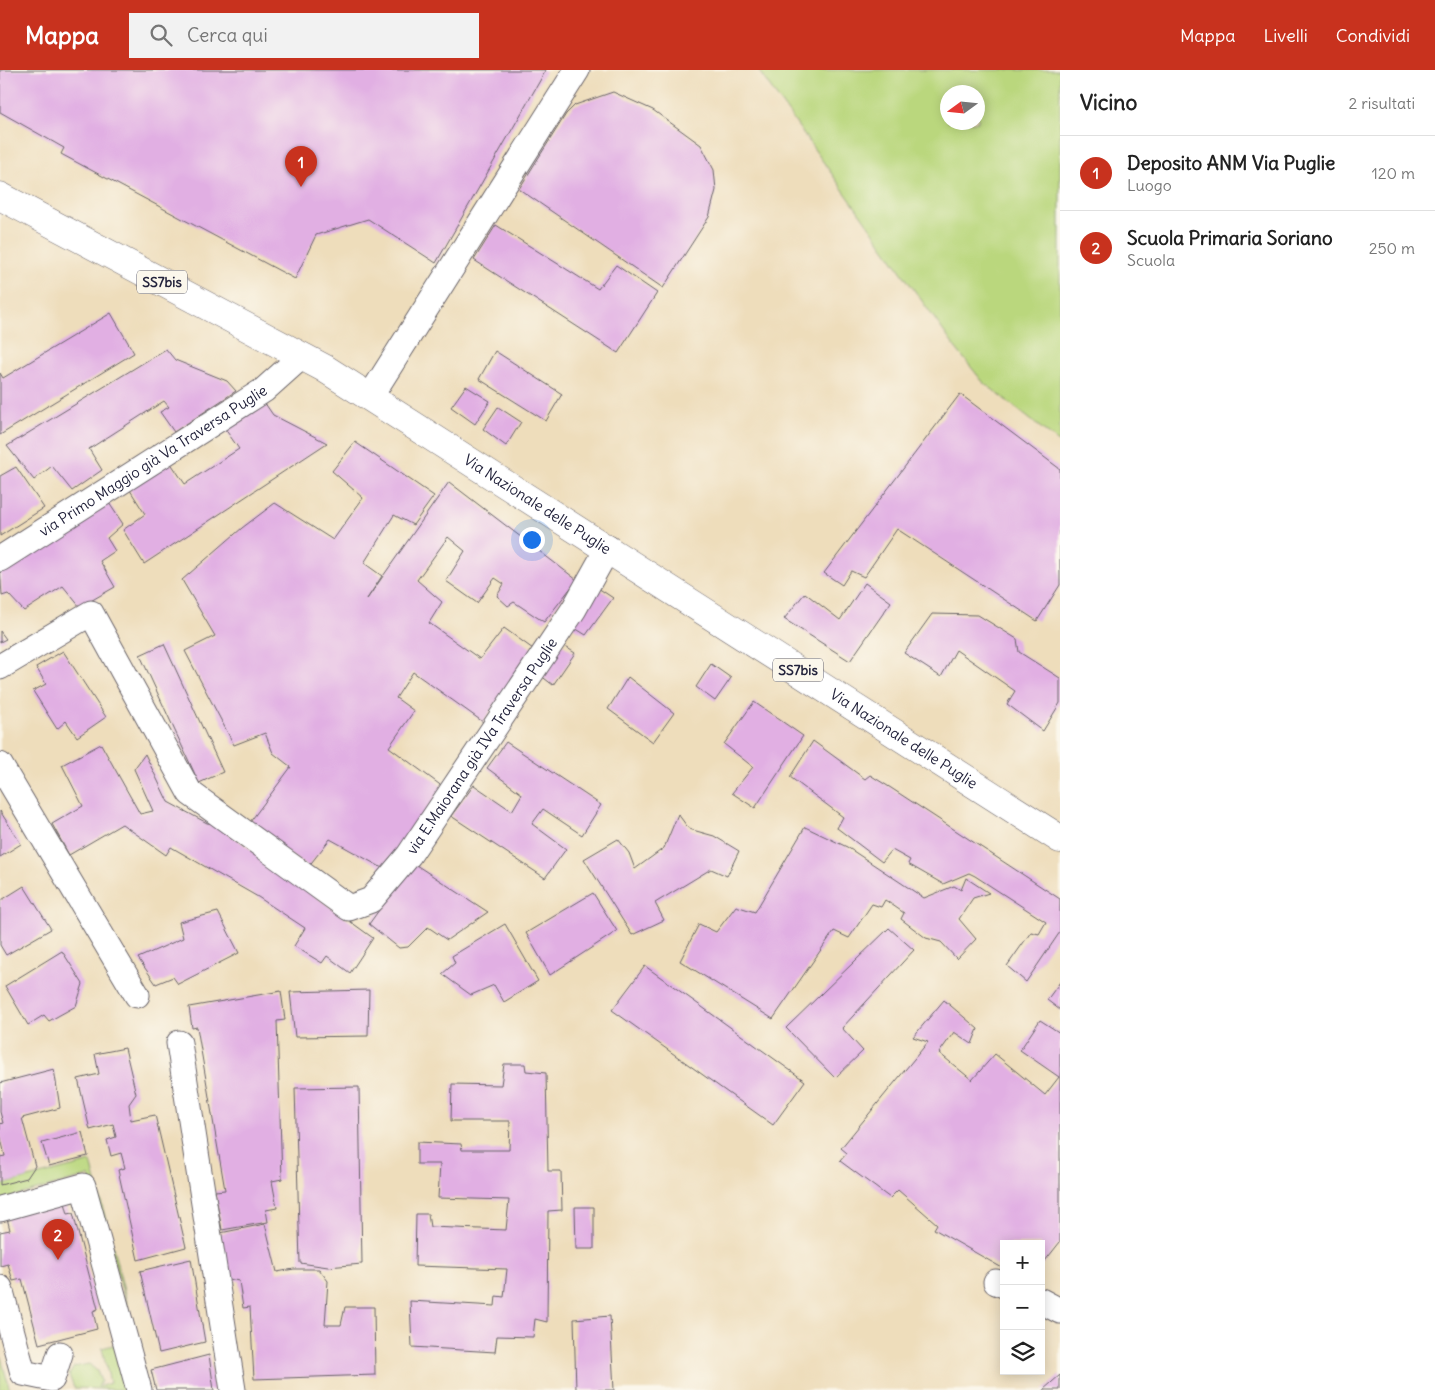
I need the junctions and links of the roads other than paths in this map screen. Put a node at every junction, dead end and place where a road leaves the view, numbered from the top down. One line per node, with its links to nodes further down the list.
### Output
1 (576, 70): 4 (street)
2 (0, 196): 3 (main road, Via Nazionale delle Puglie / SS7bis)
3 (302, 356): 4 (main road, Via Nazionale delle Puglie / SS7bis); 6 (street, via Primo Maggio già Va Traversa Puglie)
4 (370, 397): 5 (main road, Via Nazionale delle Puglie / SS7bis)
5 (608, 548): 7 (street, via E.Maiorana già IVa Traversa Puglie); 9 (main road, Via Nazionale delle Puglie / SS7bis)
6 (0, 559)
7 (0, 667)
8 (0, 764): 10 (street)
9 (1060, 838)
10 (137, 994)
11 (179, 1042): 18 (street)
12 (0, 1208): 17 (street)
13 (0, 1288): 16 (street)
14 (1045, 1303): 15 (street)
15 (1060, 1311)
16 (60, 1354)
17 (139, 1390)
18 (233, 1390)

